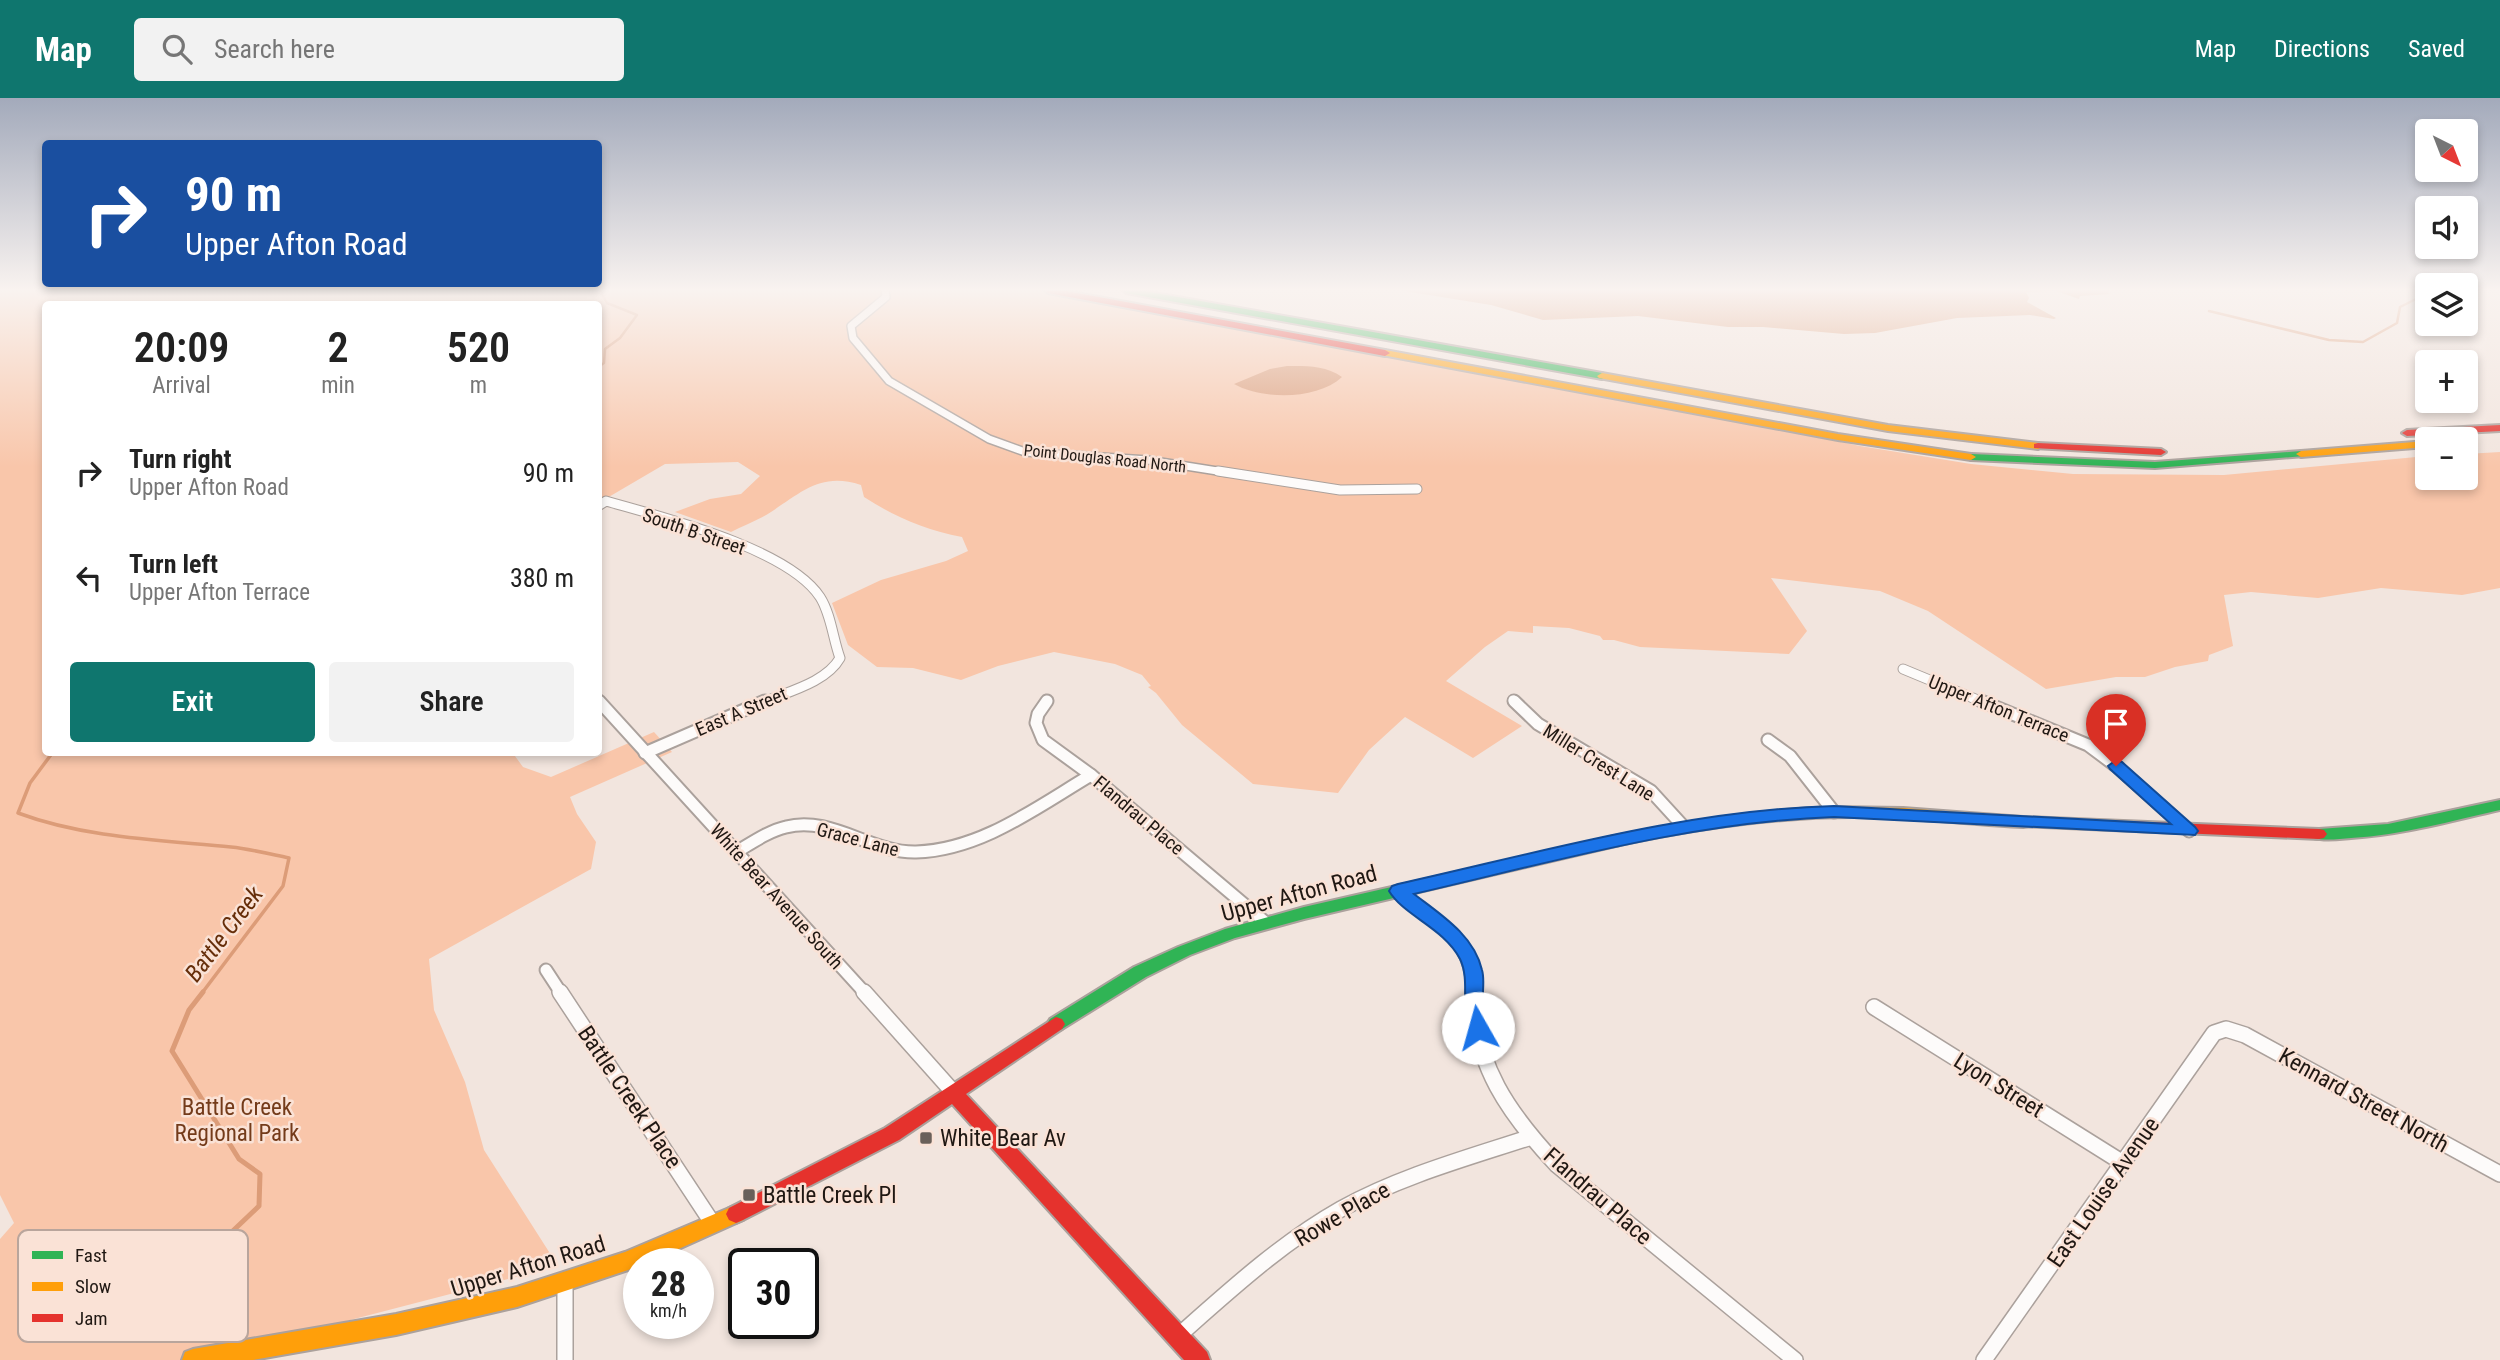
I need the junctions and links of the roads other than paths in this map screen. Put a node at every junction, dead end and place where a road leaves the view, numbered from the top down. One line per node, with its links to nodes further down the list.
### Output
1 (862, 349): 8 (street, Point Douglas Road North)
2 (1365, 349): 7 (main road)
3 (1451, 349): 4 (main road)
4 (2500, 428)
5 (2500, 439): 6 (main road)
6 (2478, 440)
7 (2415, 444)
8 (1417, 489)
9 (602, 503): 10 (street, South B Street)
10 (835, 667): 16 (street, East A Street)
11 (1903, 669): 21 (street, Upper Afton Terrace)
12 (1513, 700): 20 (street, Miller Crest Lane)
13 (1048, 701): 17 (street, Flandrau Place)
14 (602, 704): 16 (street, White Bear Avenue South)
15 (1768, 740): 19 (street)
16 (645, 752): 22 (street, White Bear Avenue South)
17 (1091, 775): 22 (street, Grace Lane); 24 (street, Flandrau Place)
18 (2500, 805): 21 (main road, Upper Afton Road)
19 (1834, 812): 20 (main road, Upper Afton Road); 21 (main road, Upper Afton Road)
20 (1683, 826): 23 (main road, Upper Afton Road)
21 (2189, 831)
22 (738, 851): 28 (street, White Bear Avenue South)
23 (1398, 891): 24 (main road, Upper Afton Road); 29 (street, Flandrau Place)
24 (1265, 922): 28 (main road, Upper Afton Road)
25 (545, 971): 32 (street, Battle Creek Place)
26 (1874, 1007): 30 (street, Lyon Street)
27 (2225, 1029): 30 (street, East Louise Avenue); 31 (street, Kennard Street North)
28 (954, 1093): 32 (main road, Upper Afton Road); 34 (main road)
29 (1531, 1137): 34 (street, Rowe Place); 38 (street, Flandrau Place)
30 (2123, 1163): 39 (street, East Louise Avenue)
31 (2500, 1174)
32 (713, 1224): 33 (main road, Upper Afton Road)
33 (565, 1284): 35 (main road, Upper Afton Road); 36 (street)
34 (1177, 1337): 37 (main road)
35 (193, 1360)
36 (565, 1360)
37 (1199, 1360)
38 (1795, 1360)
39 (1984, 1360)

